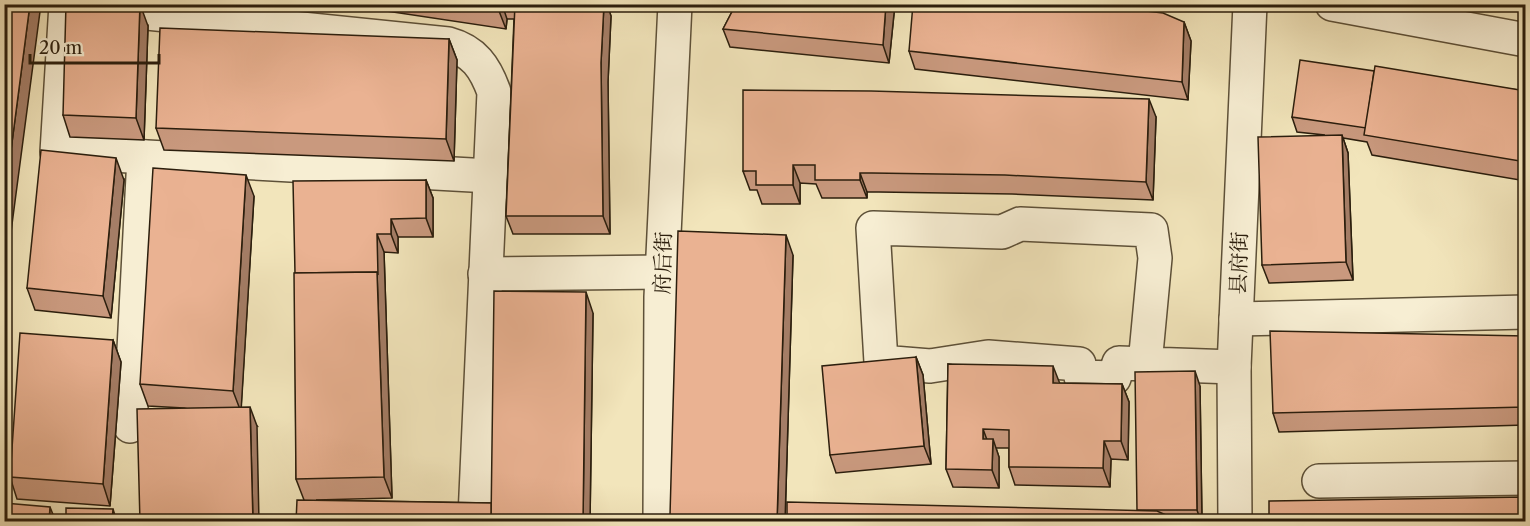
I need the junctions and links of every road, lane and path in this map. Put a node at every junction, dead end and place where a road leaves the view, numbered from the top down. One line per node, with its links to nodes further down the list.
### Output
1 (675, 4): 8 (street, 府后街)
2 (1250, 4): 11 (street, 县府街)
3 (1332, 4): 5 (street)
4 (66, 5): 6 (street); 7 (street)
5 (1526, 40)
6 (144, 157): 7 (street); 14 (street)
7 (490, 176): 9 (street)
8 (662, 272): 9 (street); 18 (street, 府后街)
9 (485, 274): 17 (street)
10 (1526, 312): 11 (street)
11 (1236, 319): 13 (street, 县府街)
12 (1145, 364): 12 (street); 13 (street)
13 (1234, 367): 19 (street, 县府街)
14 (130, 426)
15 (1526, 478): 16 (street)
16 (1319, 481)
17 (475, 517)
18 (660, 522)
19 (1235, 522)

